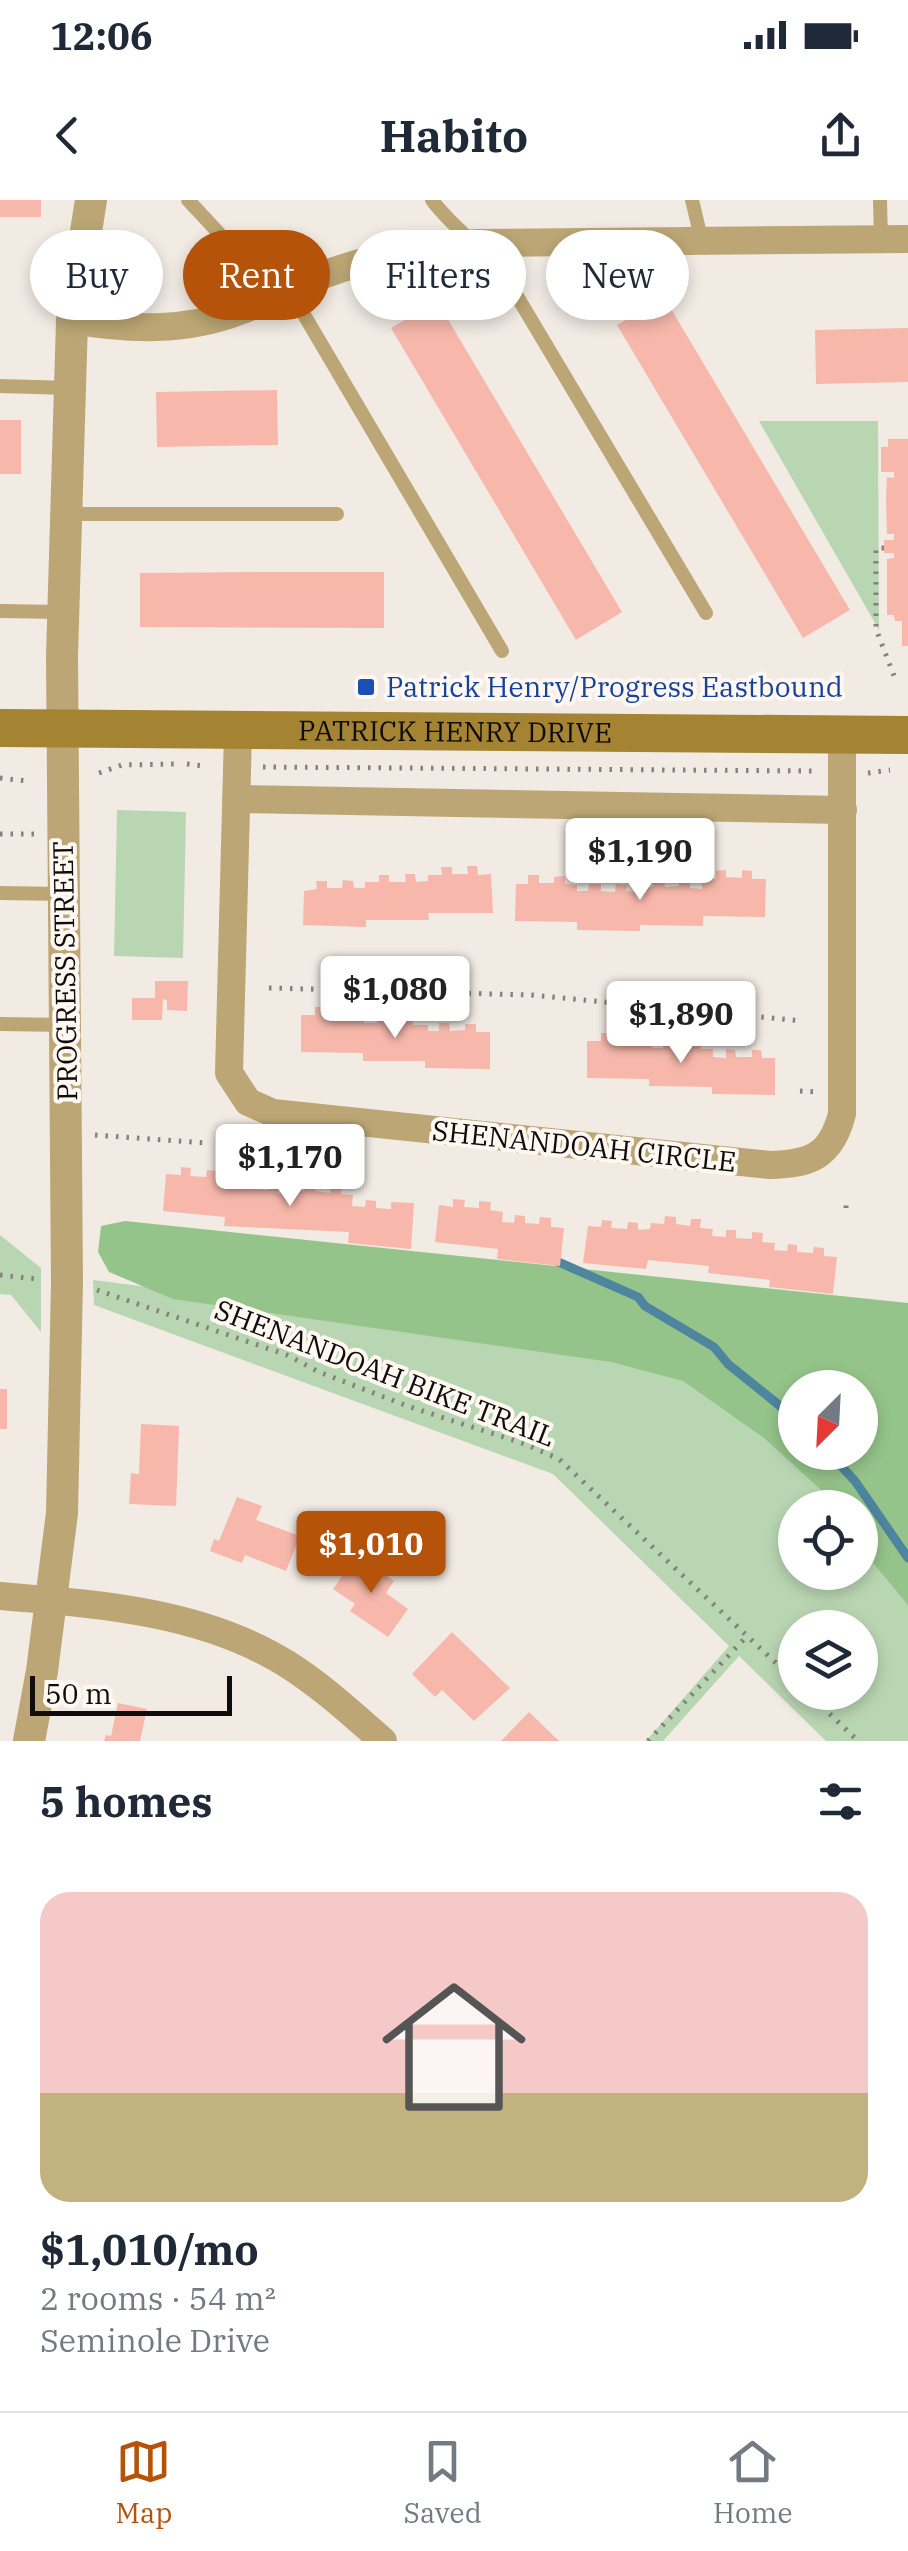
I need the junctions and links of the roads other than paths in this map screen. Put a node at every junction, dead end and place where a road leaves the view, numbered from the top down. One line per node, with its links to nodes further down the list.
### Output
1 (92, 200): 6 (street, PROGRESS STREET)
2 (188, 200): 7 (lane)
3 (432, 200): 8 (lane)
4 (692, 200): 10 (lane)
5 (880, 200): 9 (lane)
6 (87, 230)
7 (216, 230)
8 (459, 230)
9 (895, 239): 10 (street)
10 (702, 242): 11 (street)
11 (526, 243)
12 (526, 311): 22 (lane)
13 (72, 320): 14 (street); 17 (street, PROGRESS STREET)
14 (203, 320)
15 (307, 320): 23 (lane)
16 (0, 386): 17 (lane)
17 (70, 388): 18 (street, PROGRESS STREET)
18 (66, 514): 19 (lane); 21 (street, PROGRESS STREET)
19 (337, 514)
20 (0, 611): 21 (lane)
21 (64, 612): 25 (street, PROGRESS STREET)
22 (706, 613)
23 (502, 651)
24 (0, 728): 25 (main road, PATRICK HENRY DRIVE)
25 (62, 729): 26 (main road, PATRICK HENRY DRIVE); 32 (street, PROGRESS STREET)
26 (238, 732): 27 (main road, PATRICK HENRY DRIVE); 29 (street, SHENANDOAH CIRCLE)
27 (842, 736): 28 (main road, PATRICK HENRY DRIVE); 30 (street, SHENANDOAH CIRCLE)
28 (902, 752)
29 (236, 798): 30 (street); 30 (street, SHENANDOAH CIRCLE)
30 (843, 810)
31 (0, 893): 32 (lane)
32 (65, 894): 34 (street, PROGRESS STREET)
33 (0, 1024): 34 (lane)
34 (66, 1025): 36 (street, PROGRESS STREET)
35 (0, 1596): 36 (street)
36 (52, 1600): 37 (street, PROGRESS STREET); 38 (street)
37 (29, 1741)
38 (383, 1741)

